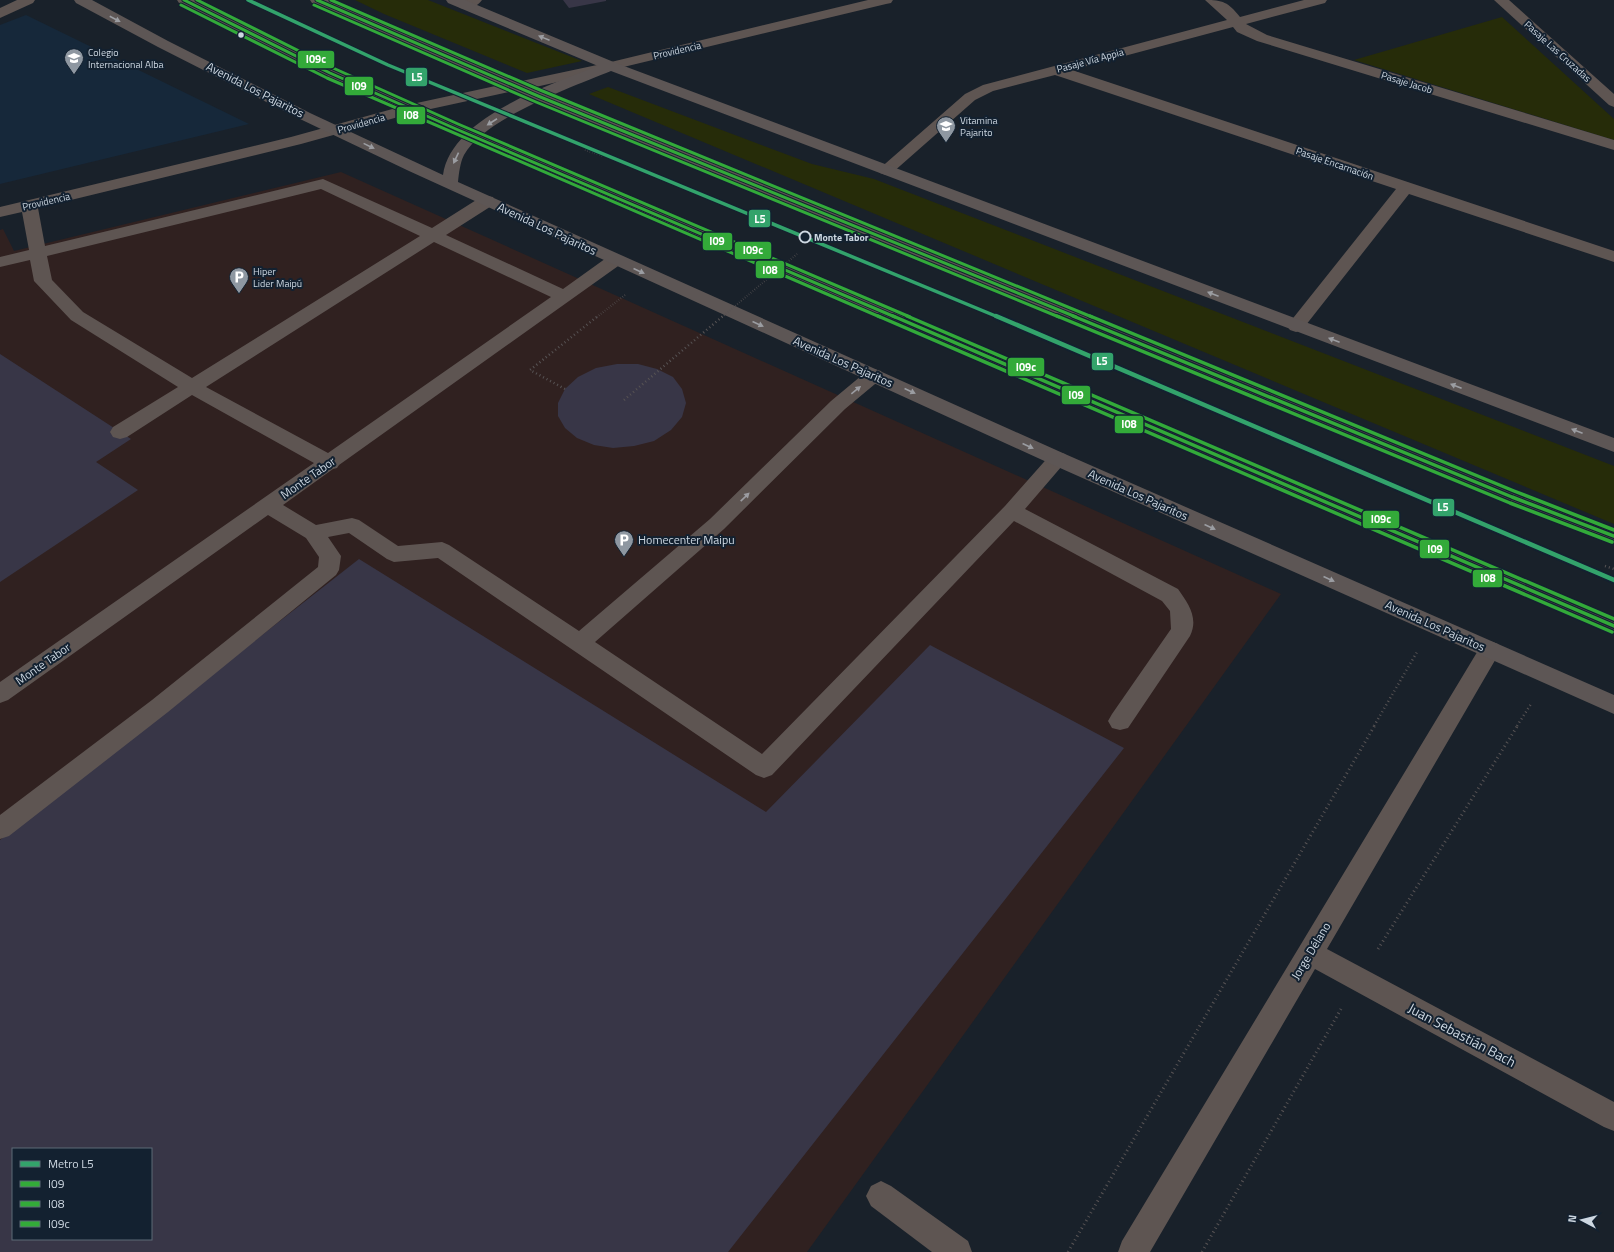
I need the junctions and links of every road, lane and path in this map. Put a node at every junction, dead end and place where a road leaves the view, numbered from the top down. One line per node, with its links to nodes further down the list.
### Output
1 (28, 0): 10 (street)
2 (81, 0): 18 (main road, Avenida Los Pajaritos, one-way to 18)
3 (184, 0): 17 (street)
4 (317, 0): 14 (street)
5 (886, 0): 12 (street, Providencia)
6 (1212, 0): 11 (street, Pasaje Jacob)
7 (1320, 0): 11 (street, Pasaje Vía Appia)
8 (1501, 0): 16 (street, Pasaje Las Cruzadas)
9 (465, 2): 12 (main road, one-way to 9)
10 (0, 14)
11 (1236, 22): 13 (street, Pasaje Vía Appia); 20 (street, Pasaje Jacob)
12 (611, 66): 14 (street, Providencia); 15 (main road); 21 (main road)
13 (1056, 70): 21 (street, Pasaje Vía Appia); 23 (street, Pasaje Encarnación)
14 (514, 86): 15 (street); 17 (street, Providencia)
15 (538, 96): 19 (main road, one-way to 19); 47 (street)
16 (1614, 102)
17 (410, 109): 18 (street, Providencia); 19 (street)
18 (335, 130): 22 (main road, Avenida Los Pajaritos, one-way to 22); 25 (street, Providencia)
19 (472, 136): 22 (main road, one-way to 22); 48 (street)
20 (1614, 145)
21 (886, 170): 35 (main road, one-way to 21)
22 (450, 184): 24 (main road, Avenida Los Pajaritos)
23 (1406, 187): 30 (street, Pasaje Encarnación); 35 (street)
24 (487, 201): 27 (street); 31 (main road, Avenida Los Pajaritos)
25 (29, 205): 26 (street, Providencia); 28 (street)
26 (0, 212)
27 (433, 236): 28 (street); 33 (street); 37 (street)
28 (37, 252): 32 (street); 37 (street)
29 (797, 254): 39 (path, bridge)
30 (1614, 257)
31 (615, 260): 33 (street, Monte Tabor); 36 (main road, Avenida Los Pajaritos, one-way to 36)
32 (0, 262)
33 (564, 296): 43 (street, Monte Tabor)
34 (606, 309): 38 (path)
35 (1296, 326): 41 (main road, one-way to 35)
36 (874, 375): 42 (main road, Avenida Los Pajaritos, one-way to 42); 49 (street, one-way to 36)
37 (192, 387): 40 (street); 43 (street)
38 (565, 389)
39 (624, 400)
40 (120, 432)
41 (1614, 445)
42 (1058, 460): 45 (street); 51 (main road, Avenida Los Pajaritos, one-way to 51)
43 (330, 463): 44 (street, Monte Tabor)
44 (269, 506): 46 (street); 52 (street, Monte Tabor)
45 (1012, 511): 49 (street); 55 (street)
46 (313, 533): 49 (street); 56 (street)
47 (1614, 536)
48 (1614, 626)
49 (580, 643)
50 (1420, 648): 62 (path)
51 (1490, 650): 54 (main road, Avenida Los Pajaritos); 57 (street, Jorge Délano)
52 (0, 694)
53 (1535, 697): 58 (path)
54 (1614, 705)
55 (1120, 721)
56 (0, 829)
57 (1310, 953): 58 (street, Juan Sebastián Bach); 63 (street, Jorge Délano)
58 (1358, 980): 59 (street, Juan Sebastián Bach); 64 (path)
59 (1614, 1117)
60 (881, 1196): 61 (street)
61 (957, 1252)
62 (1068, 1252)
63 (1133, 1252)
64 (1202, 1252)

